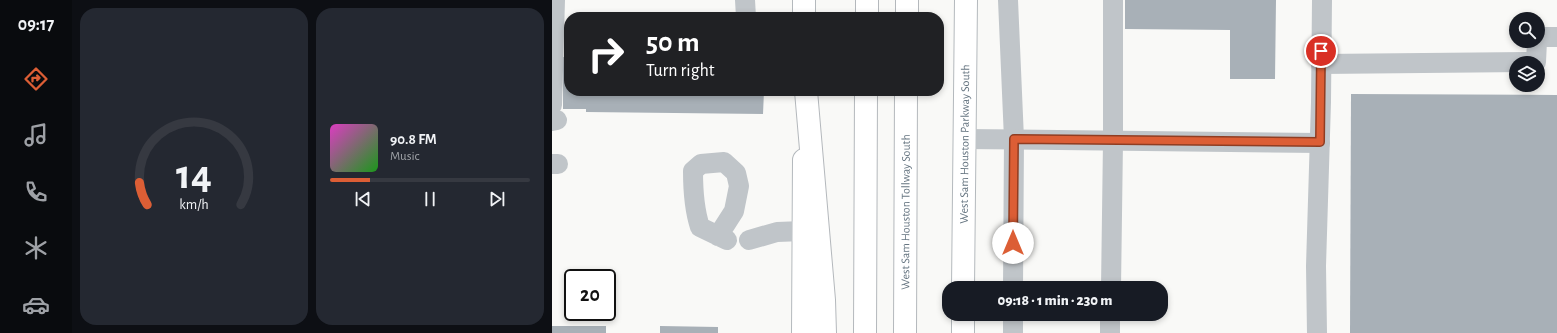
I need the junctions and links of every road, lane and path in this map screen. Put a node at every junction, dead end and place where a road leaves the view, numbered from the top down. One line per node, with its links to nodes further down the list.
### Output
1 (555, 0): 14 (lane)
2 (745, 0): 10 (lane)
3 (804, 0): 11 (main road)
4 (867, 0): 12 (main road)
5 (907, 0): 13 (main road)
6 (966, 0): 24 (main road, West Sam Houston Parkway South)
7 (1008, 0): 25 (lane)
8 (1113, 0): 26 (lane)
9 (1322, 0): 18 (lane)
10 (746, 12)
11 (804, 12)
12 (866, 12)
13 (907, 12)
14 (562, 26): 23 (lane)
15 (1545, 37): 16 (lane)
16 (1557, 37)
17 (1537, 48): 18 (lane)
18 (1321, 64): 27 (lane)
19 (805, 96): 28 (main road)
20 (805, 96): 37 (main road)
21 (866, 96): 38 (main road)
22 (906, 96): 39 (main road, West Sam Houston Tollway South)
23 (554, 115)
24 (964, 139): 25 (lane); 30 (main road, West Sam Houston Parkway South)
25 (1014, 139): 26 (lane); 31 (lane)
26 (1113, 141): 27 (lane); 32 (lane)
27 (1320, 142): 43 (lane)
28 (803, 231): 29 (lane); 36 (main road)
29 (749, 240)
30 (963, 281)
31 (1013, 281)
32 (1111, 281)
33 (963, 321): 40 (main road)
34 (1013, 321): 41 (lane)
35 (1110, 321): 42 (lane)
36 (803, 333)
37 (825, 333)
38 (865, 333)
39 (905, 333)
40 (963, 333)
41 (1013, 333)
42 (1110, 333)
43 (1317, 333)

